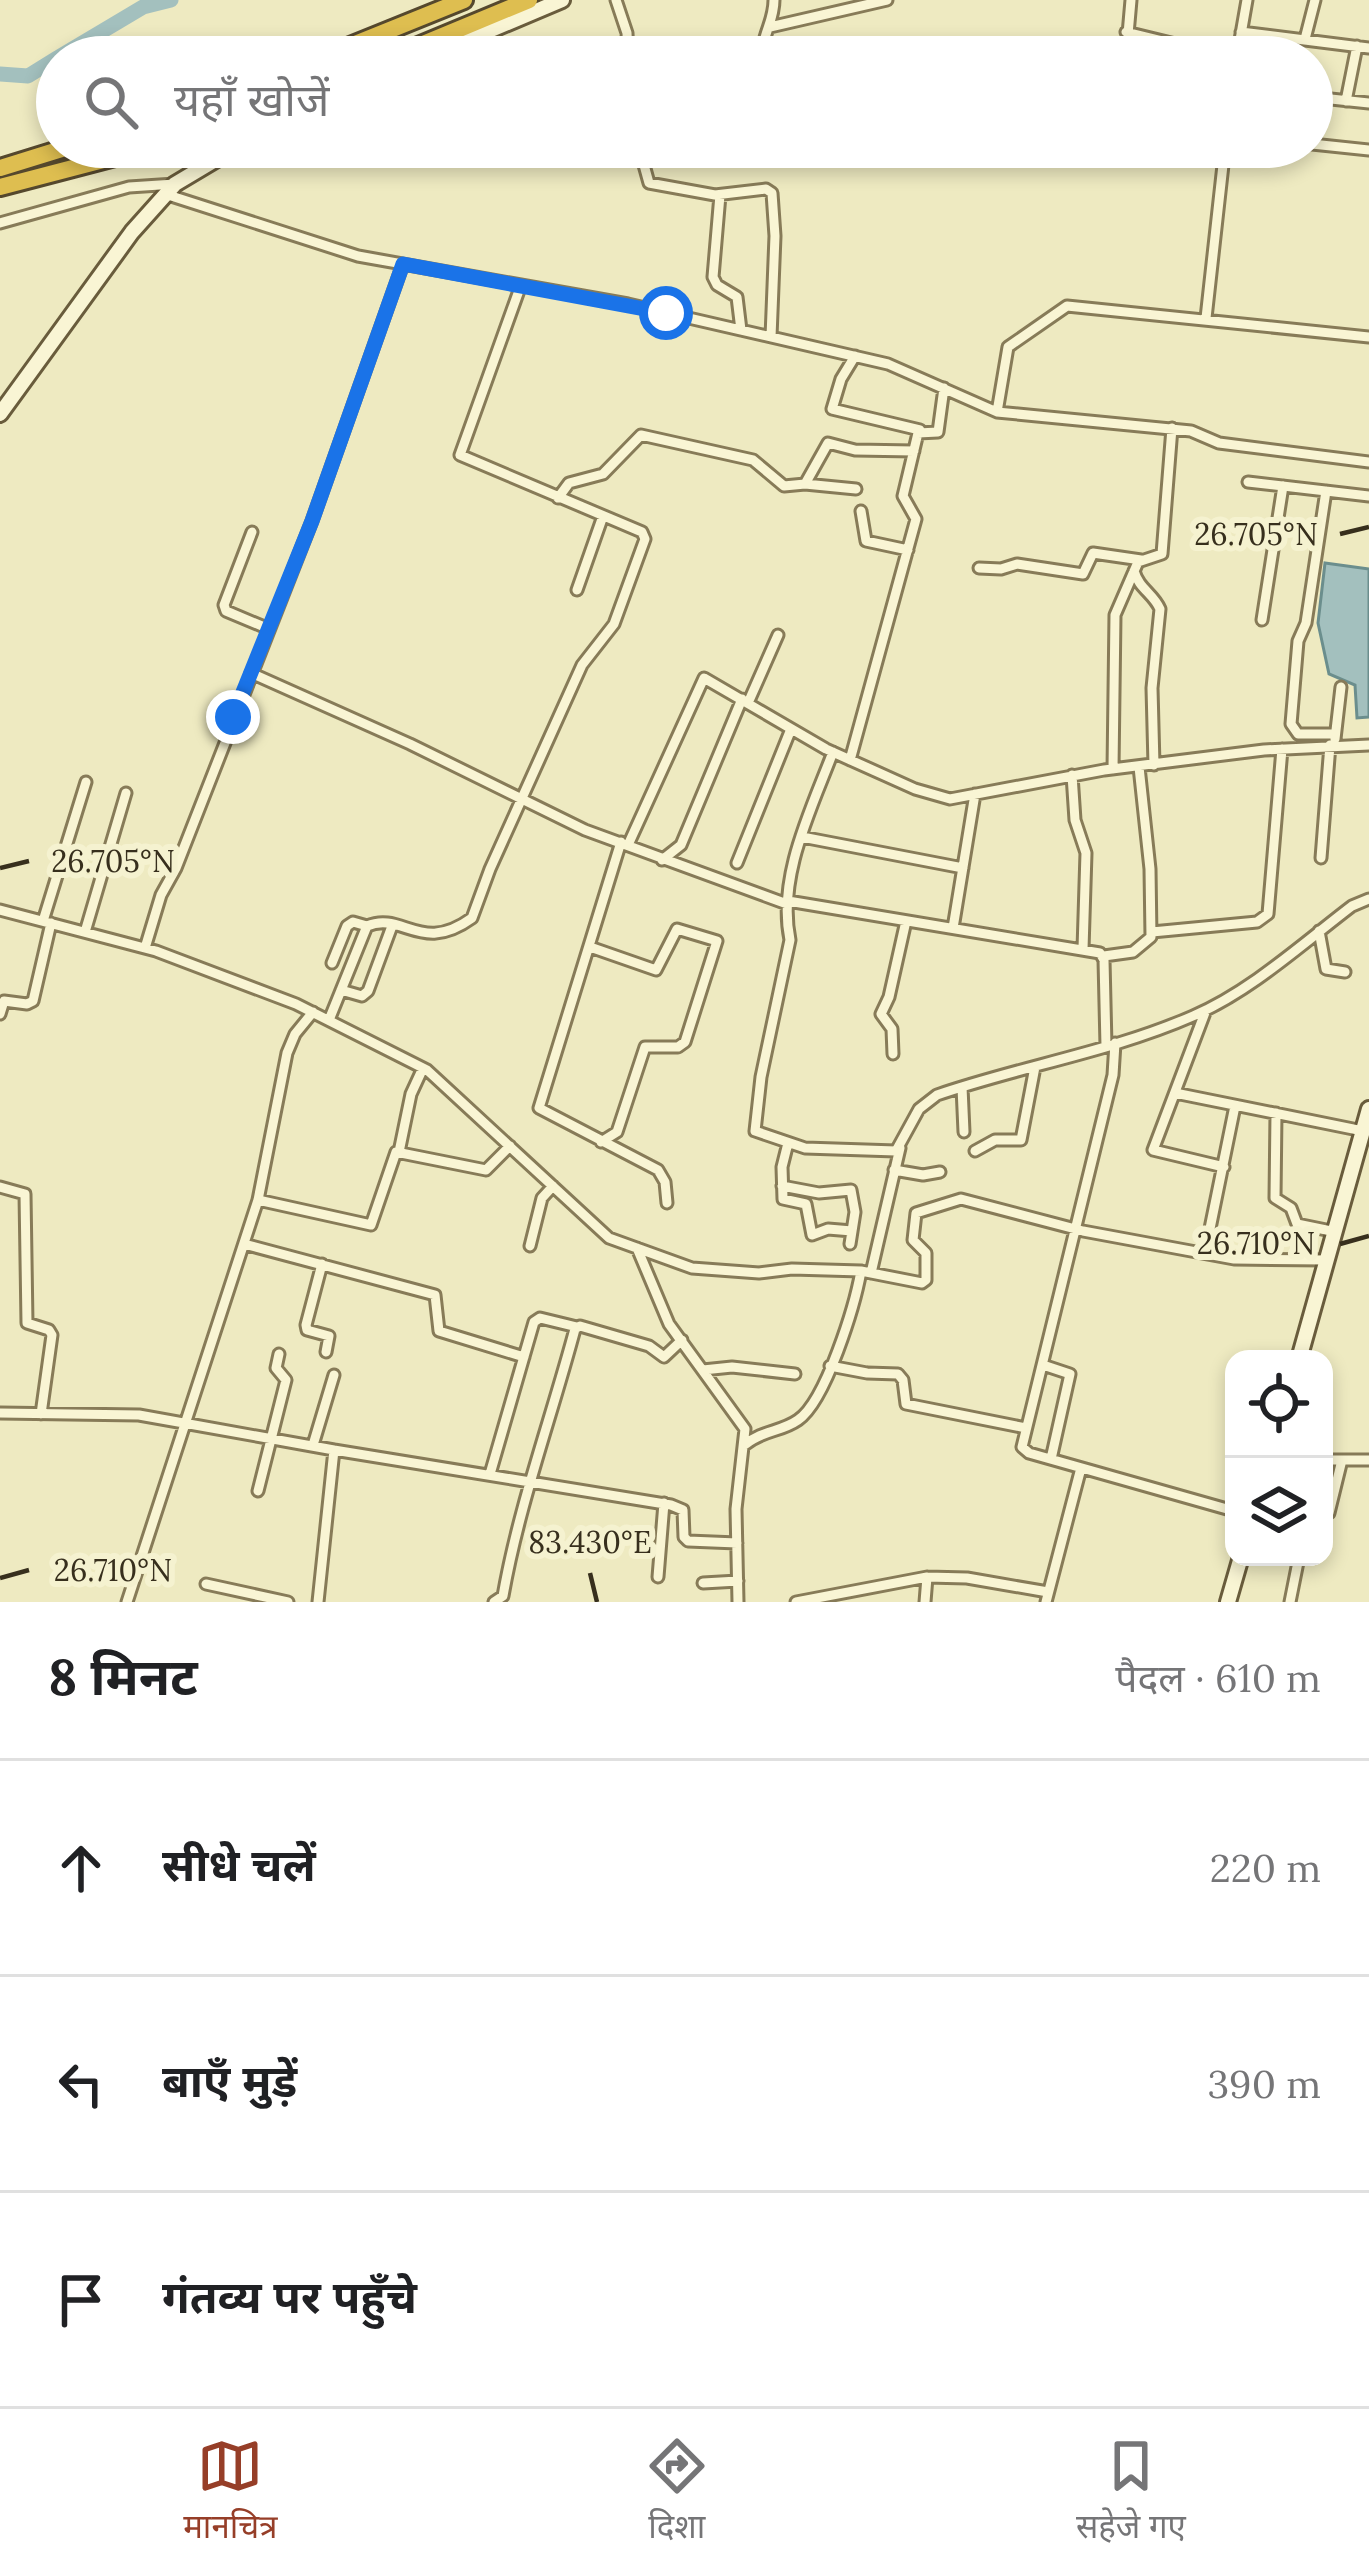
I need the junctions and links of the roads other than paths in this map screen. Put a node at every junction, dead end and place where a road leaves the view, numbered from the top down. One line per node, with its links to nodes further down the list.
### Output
1 (464, 0): 13 (highway)
2 (529, 0): 14 (highway)
3 (562, 0): 15 (main road)
4 (616, 0): 16 (street)
5 (773, 0): 10 (street)
6 (887, 0): 10 (street)
7 (1131, 0): 11 (street)
8 (1316, 0): 22 (street)
9 (1242, 1): 12 (street)
10 (770, 27): 17 (street)
11 (1126, 32): 18 (street); 19 (street)
12 (1241, 32): 20 (street); 21 (street)
13 (375, 36)
14 (442, 36)
15 (477, 36)
16 (627, 36)
17 (764, 36)
18 (1126, 36)
19 (1137, 36)
20 (1240, 36)
21 (1278, 36)
22 (1306, 36)
23 (1333, 43): 24 (street)
24 (1363, 47): 26 (street)
25 (1333, 99): 26 (street)
26 (1346, 101): 27 (street)
27 (1369, 104)
28 (1333, 146): 29 (street)
29 (1369, 150)
30 (36, 156): 31 (highway)
31 (0, 167)
32 (73, 168): 36 (highway)
33 (204, 168): 37 (main road)
34 (645, 168): 38 (street)
35 (1223, 168): 42 (street)
36 (0, 187)
37 (170, 189): 39 (street); 40 (street); 49 (main road)
38 (720, 195): 43 (street); 44 (street)
39 (0, 223)
40 (403, 264): 41 (street); 70 (street)
41 (520, 285): 43 (street); 60 (street)
42 (1206, 318): 45 (street); 48 (street)
43 (741, 330): 44 (street)
44 (771, 337): 46 (street)
45 (1369, 338)
46 (855, 356): 47 (street); 51 (street)
47 (944, 388): 48 (street); 51 (street)
48 (998, 412): 50 (street)
49 (0, 414)
50 (1172, 428): 53 (street); 65 (street)
51 (920, 430): 52 (street)
52 (914, 451): 55 (street); 64 (street)
53 (1369, 462)
54 (1248, 482): 56 (street)
55 (805, 484): 57 (street); 60 (street)
56 (1283, 486): 58 (street); 69 (street)
57 (856, 489)
58 (1326, 491): 59 (street); 76 (street)
59 (1369, 496)
60 (558, 498): 62 (street)
61 (861, 511): 64 (street)
62 (603, 516): 68 (street); 88 (street)
63 (252, 532): 70 (street)
64 (908, 550): 80 (street)
65 (1141, 560): 66 (street); 67 (street)
66 (980, 568)
67 (1134, 571): 81 (street); 83 (street)
68 (577, 590)
69 (1262, 620)
70 (268, 629): 72 (street)
71 (778, 634): 74 (street)
72 (251, 673): 88 (street); 107 (street)
73 (1342, 687): 76 (street)
74 (745, 701): 75 (street); 90 (street); 92 (street)
75 (790, 729): 79 (street); 93 (street)
76 (1333, 741): 77 (street); 78 (street); 91 (street)
77 (1369, 745)
78 (1282, 749): 81 (street); 105 (street)
79 (833, 752): 80 (street); 89 (street)
80 (850, 760): 87 (street)
81 (1154, 765): 82 (street)
82 (1139, 767): 83 (street); 105 (street)
83 (1113, 770): 84 (street)
84 (1072, 776): 87 (street); 108 (street)
85 (86, 782): 99 (street)
86 (126, 793): 104 (street)
87 (975, 794): 94 (street)
88 (521, 798): 90 (street); 101 (street)
89 (802, 837): 94 (street); 96 (street)
90 (624, 844): 92 (street); 106 (street)
91 (1321, 858)
92 (662, 860): 96 (street)
93 (737, 863)
94 (963, 868): 102 (street)
95 (1369, 899): 103 (street)
96 (788, 903): 98 (street); 129 (street)
97 (0, 910): 99 (street)
98 (907, 921): 102 (street); 118 (street)
99 (47, 922): 104 (street); 115 (street)
100 (367, 926): 101 (street); 110 (street); 112 (street)
101 (392, 926): 112 (street)
102 (953, 928): 108 (street)
103 (1319, 931): 111 (street); 113 (street)
104 (85, 932): 107 (street)
105 (1152, 932): 109 (street)
106 (590, 947): 128 (street); 128 (street)
107 (145, 948): 114 (street)
108 (1083, 949): 109 (street)
109 (1104, 956): 117 (street)
110 (332, 963)
111 (1345, 971)
112 (340, 990): 116 (street)
113 (1206, 1010): 117 (street); 122 (street)
114 (313, 1012): 116 (street); 140 (street)
115 (0, 1014)
116 (329, 1020): 119 (street)
117 (1111, 1044): 120 (street); 142 (street)
118 (893, 1054)
119 (423, 1067): 130 (street); 133 (street)
120 (1035, 1067): 121 (street); 132 (street)
121 (962, 1087): 127 (street); 131 (street)
122 (1175, 1093): 123 (street); 134 (street)
123 (1235, 1106): 125 (street); 134 (street)
124 (1369, 1109): 126 (main road)
125 (1276, 1113): 126 (street); 144 (street)
126 (1363, 1131): 144 (main road)
127 (964, 1132)
128 (601, 1142): 141 (street)
129 (788, 1143): 131 (street); 139 (street)
130 (510, 1146): 133 (street); 138 (street)
131 (900, 1148): 135 (street)
132 (975, 1151)
133 (399, 1152): 140 (street)
134 (1224, 1167): 149 (street)
135 (894, 1170): 136 (street); 152 (street)
136 (940, 1172)
137 (0, 1186): 165 (street)
138 (553, 1186): 147 (street); 148 (street)
139 (782, 1186): 143 (street); 143 (street)
140 (258, 1200): 145 (street)
141 (667, 1203)
142 (1076, 1229): 149 (street); 152 (street); 159 (street)
143 (852, 1231): 146 (street)
144 (1336, 1232): 150 (main road)
145 (244, 1244): 151 (street); 166 (street)
146 (850, 1244)
147 (530, 1246)
148 (637, 1248): 152 (street); 154 (street)
149 (1205, 1253): 150 (street)
150 (1328, 1260): 155 (main road)
151 (322, 1264): 156 (street); 158 (street)
152 (866, 1272): 160 (street)
153 (577, 1327): 154 (street); 158 (street); 179 (street)
154 (682, 1340): 161 (street)
155 (1302, 1350)
156 (326, 1352)
157 (279, 1354): 169 (street)
158 (524, 1357): 178 (street)
159 (1042, 1365): 168 (street); 173 (street)
160 (830, 1366): 168 (street); 171 (street)
161 (703, 1370): 162 (street); 171 (street)
162 (795, 1374)
163 (334, 1375): 170 (street)
164 (2, 1413): 165 (street); 167 (street)
165 (40, 1414): 166 (street)
166 (183, 1422): 169 (street); 194 (street)
167 (0, 1428)
168 (1026, 1428): 173 (street)
169 (269, 1436): 170 (street); 180 (street)
170 (313, 1445): 172 (street)
171 (745, 1445): 184 (street)
172 (334, 1450): 178 (street); 196 (street)
173 (1051, 1459): 177 (street)
174 (1333, 1460): 175 (street)
175 (1342, 1460): 176 (street); 181 (street)
176 (1369, 1460)
177 (1081, 1468): 183 (street); 192 (street)
178 (490, 1474): 179 (street)
179 (529, 1481): 182 (street); 197 (street)
180 (258, 1490)
181 (1333, 1497)
182 (664, 1503): 184 (street); 187 (street)
183 (1225, 1508)
184 (737, 1543): 189 (street)
185 (1238, 1566): 201 (main road)
186 (1297, 1566): 202 (street)
187 (658, 1577)
188 (927, 1577): 192 (street); 193 (street); 200 (street)
189 (738, 1581): 190 (street); 198 (street)
190 (703, 1583)
191 (206, 1584): 195 (street)
192 (1047, 1597)
193 (837, 1599): 199 (street)
194 (127, 1602)
195 (289, 1602)
196 (318, 1602)
197 (494, 1602)
198 (740, 1602)
199 (796, 1602)
200 (925, 1602)
201 (1228, 1602)
202 (1290, 1602)

